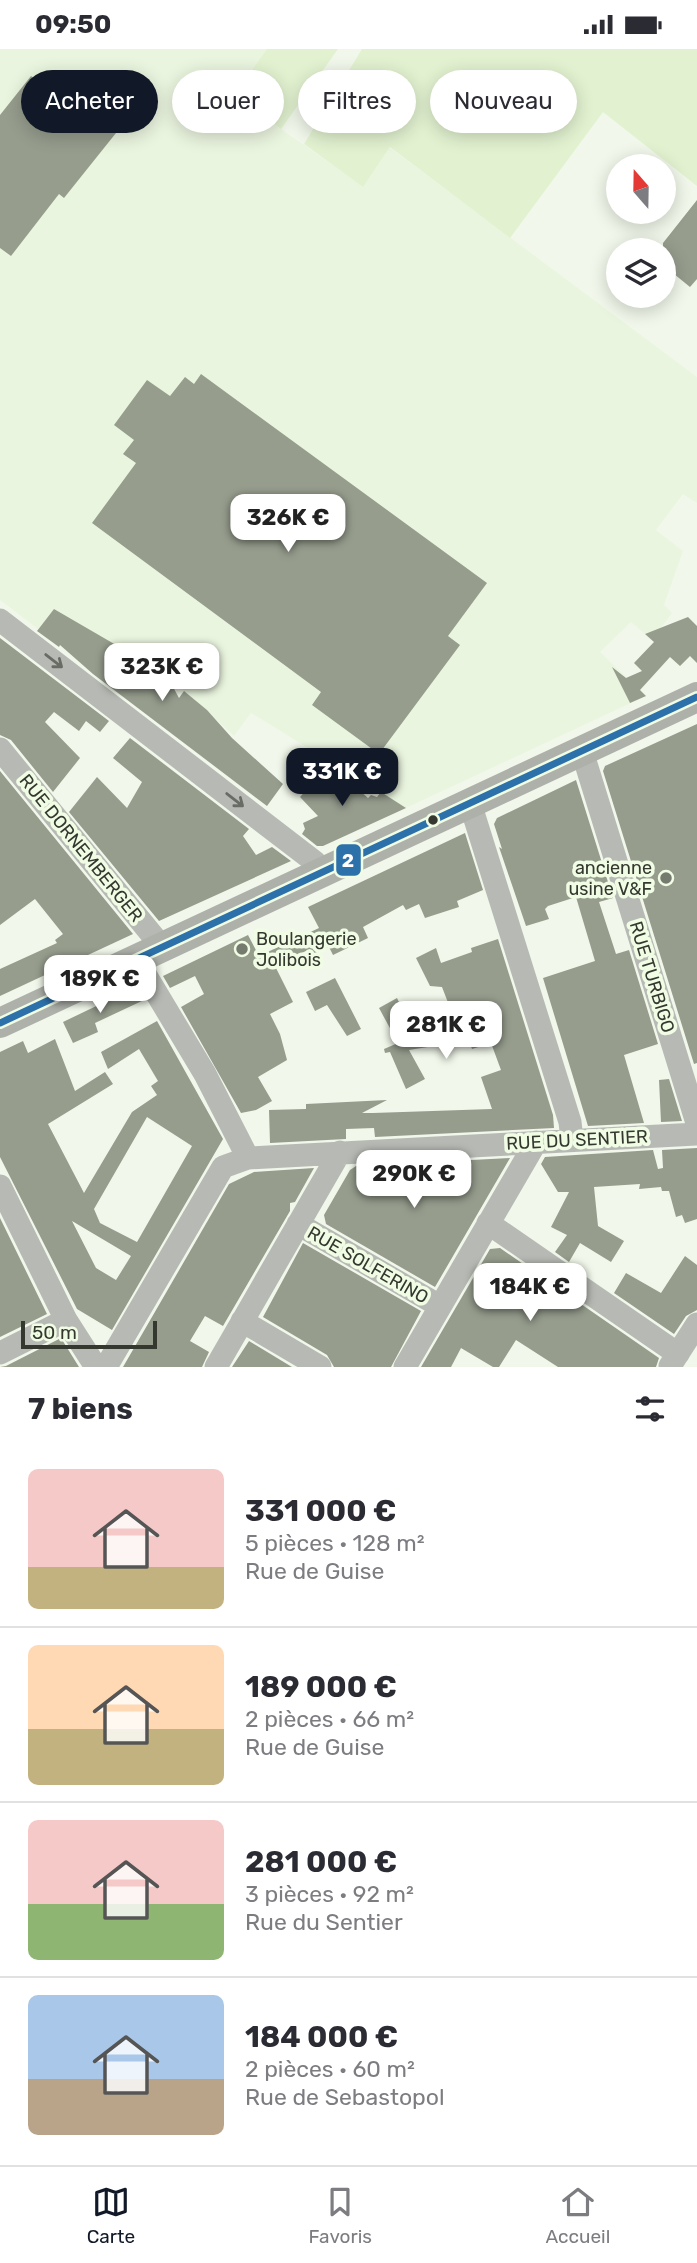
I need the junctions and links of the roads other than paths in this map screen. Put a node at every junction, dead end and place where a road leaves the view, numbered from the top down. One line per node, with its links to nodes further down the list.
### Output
1 (0, 619): 6 (street, one-way to 6)
2 (697, 697): 4 (main road)
3 (0, 749): 7 (street, RUE DORNEMBERGER)
4 (582, 751): 5 (main road); 9 (street, RUE TURBIGO)
5 (470, 803): 6 (main road); 11 (street)
6 (320, 873): 7 (main road)
7 (149, 953): 8 (main road); 14 (street, RUE DORNEMBERGER)
8 (0, 1023)
9 (697, 1123)
10 (697, 1134): 11 (street, RUE DU SENTIER)
11 (572, 1140): 12 (street, RUE DU SENTIER)
12 (536, 1142): 13 (street, RUE DU SENTIER); 16 (street)
13 (340, 1152): 14 (street, RUE DU SENTIER); 17 (street)
14 (248, 1158): 25 (street)
15 (1, 1188): 19 (street)
16 (488, 1223): 18 (street); 23 (street)
17 (298, 1224): 18 (street, RUE SOLFERINO); 20 (street)
18 (439, 1305): 28 (street)
19 (66, 1320): 22 (street); 24 (street)
20 (242, 1321): 26 (street); 27 (street)
21 (697, 1324): 23 (street)
22 (0, 1353)
23 (673, 1360)
24 (96, 1367)
25 (106, 1367)
26 (216, 1367)
27 (320, 1367)
28 (405, 1367)

